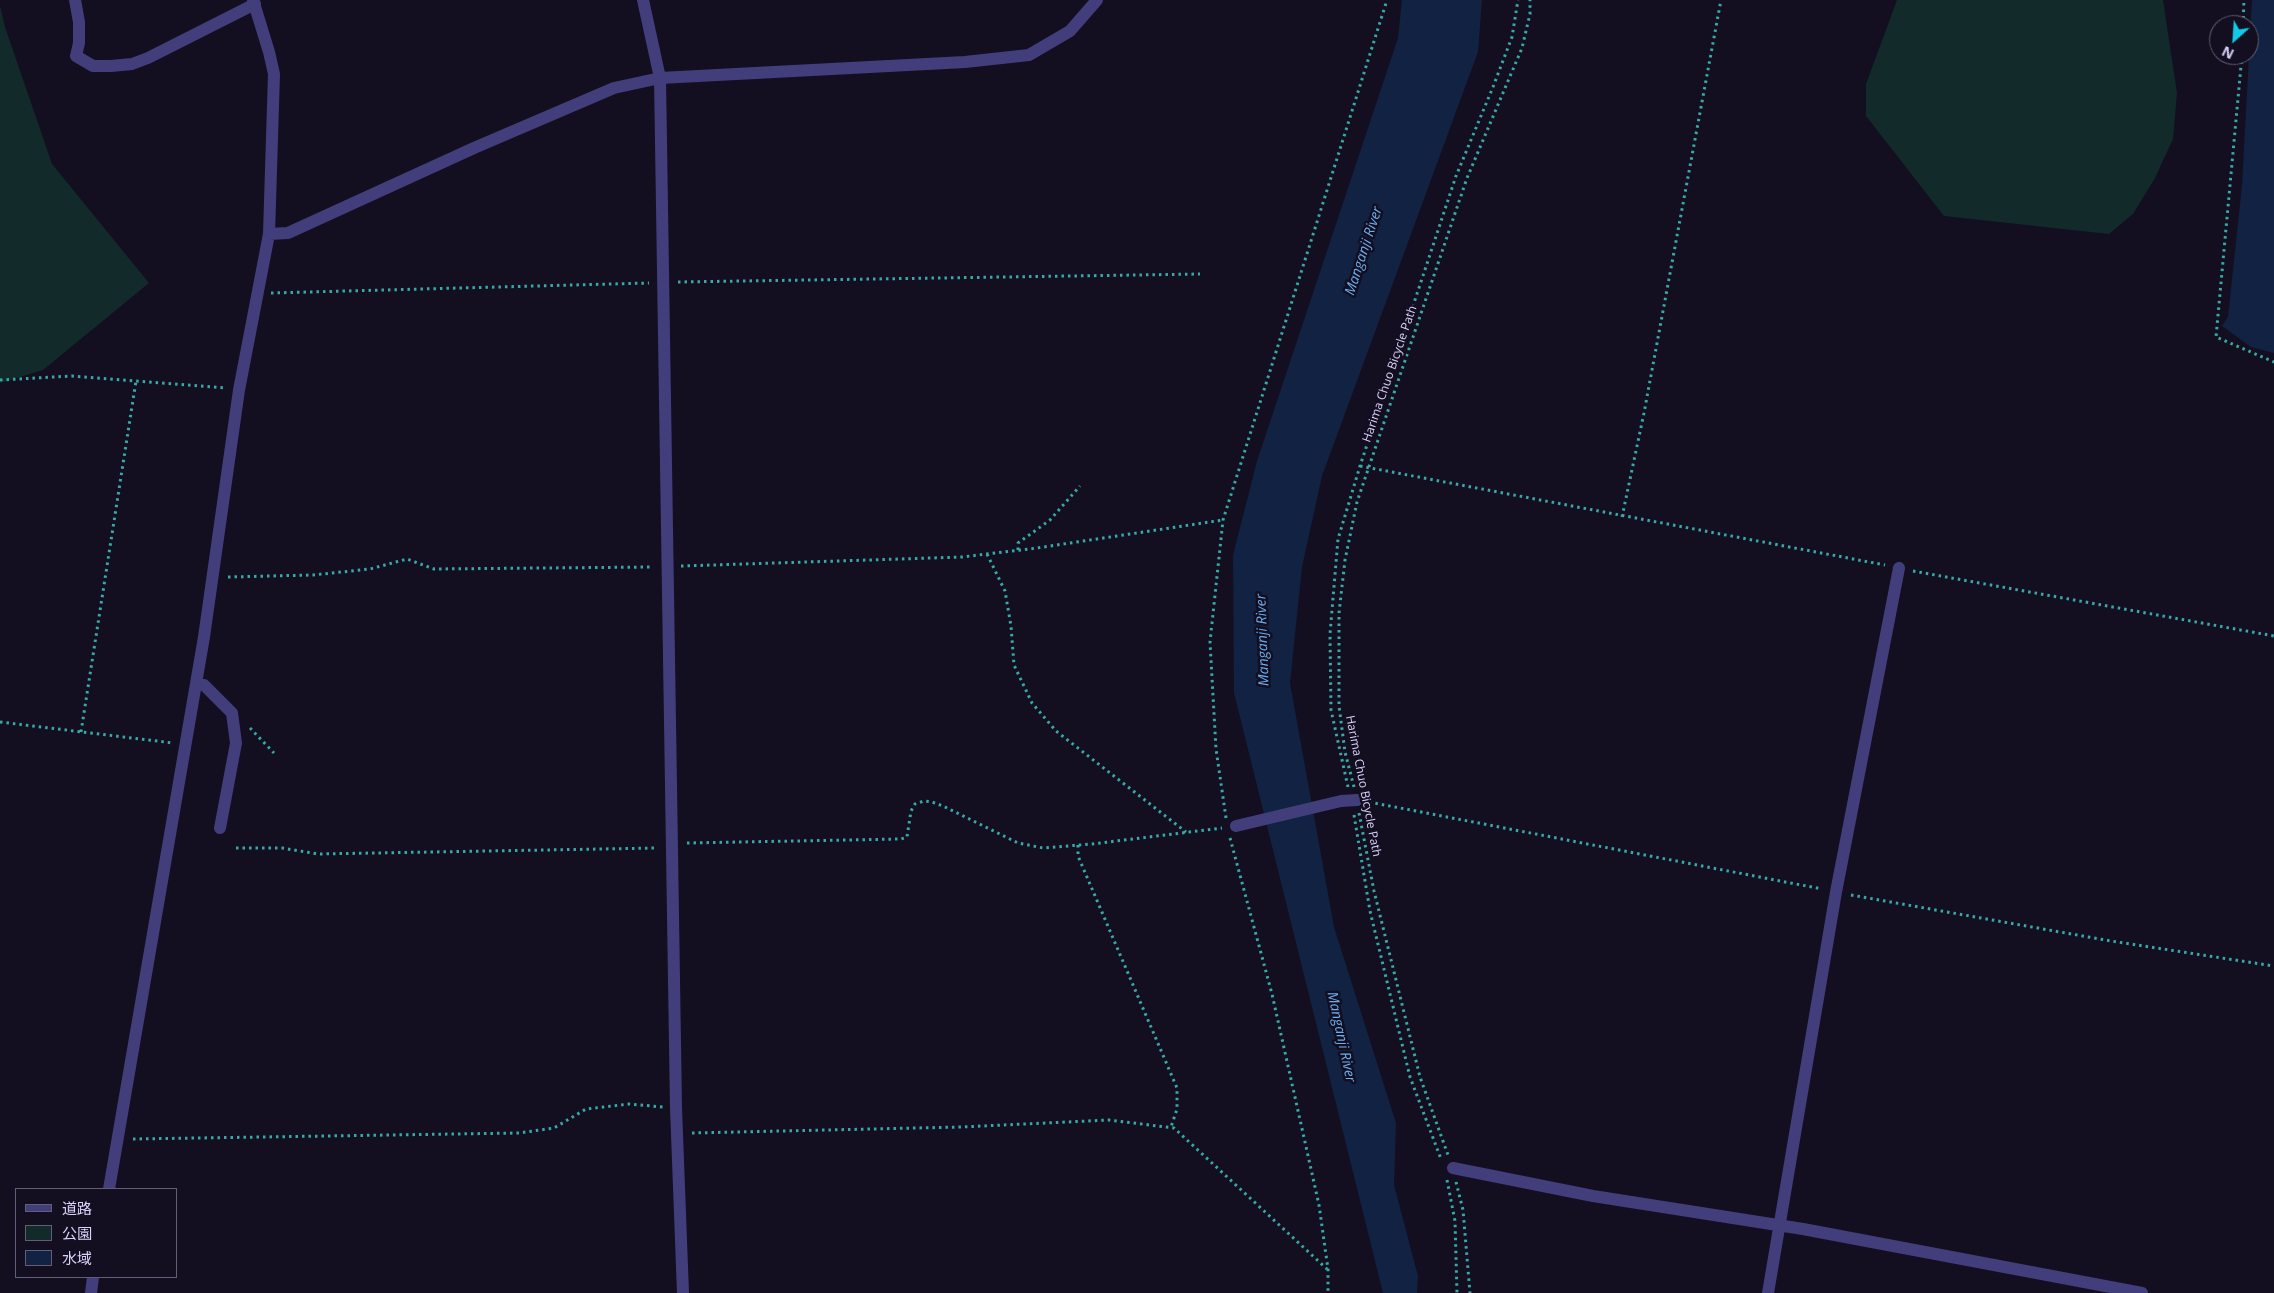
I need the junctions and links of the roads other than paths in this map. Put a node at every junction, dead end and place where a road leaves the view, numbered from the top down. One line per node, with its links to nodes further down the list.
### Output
1 (75, 0): 4 (street)
2 (644, 0): 5 (street)
3 (1097, 0): 5 (street)
4 (254, 2): 6 (street)
5 (660, 78): 6 (street); 17 (street)
6 (269, 234): 8 (street)
7 (1899, 568): 14 (street)
8 (196, 684): 11 (street); 13 (street)
9 (1350, 800): 10 (street)
10 (1232, 827)
11 (220, 828)
12 (1448, 1171): 14 (street)
13 (109, 1188)
14 (1781, 1225): 18 (street); 19 (street)
15 (93, 1278): 16 (street)
16 (91, 1293)
17 (683, 1293)
18 (1768, 1293)
19 (2142, 1293)

